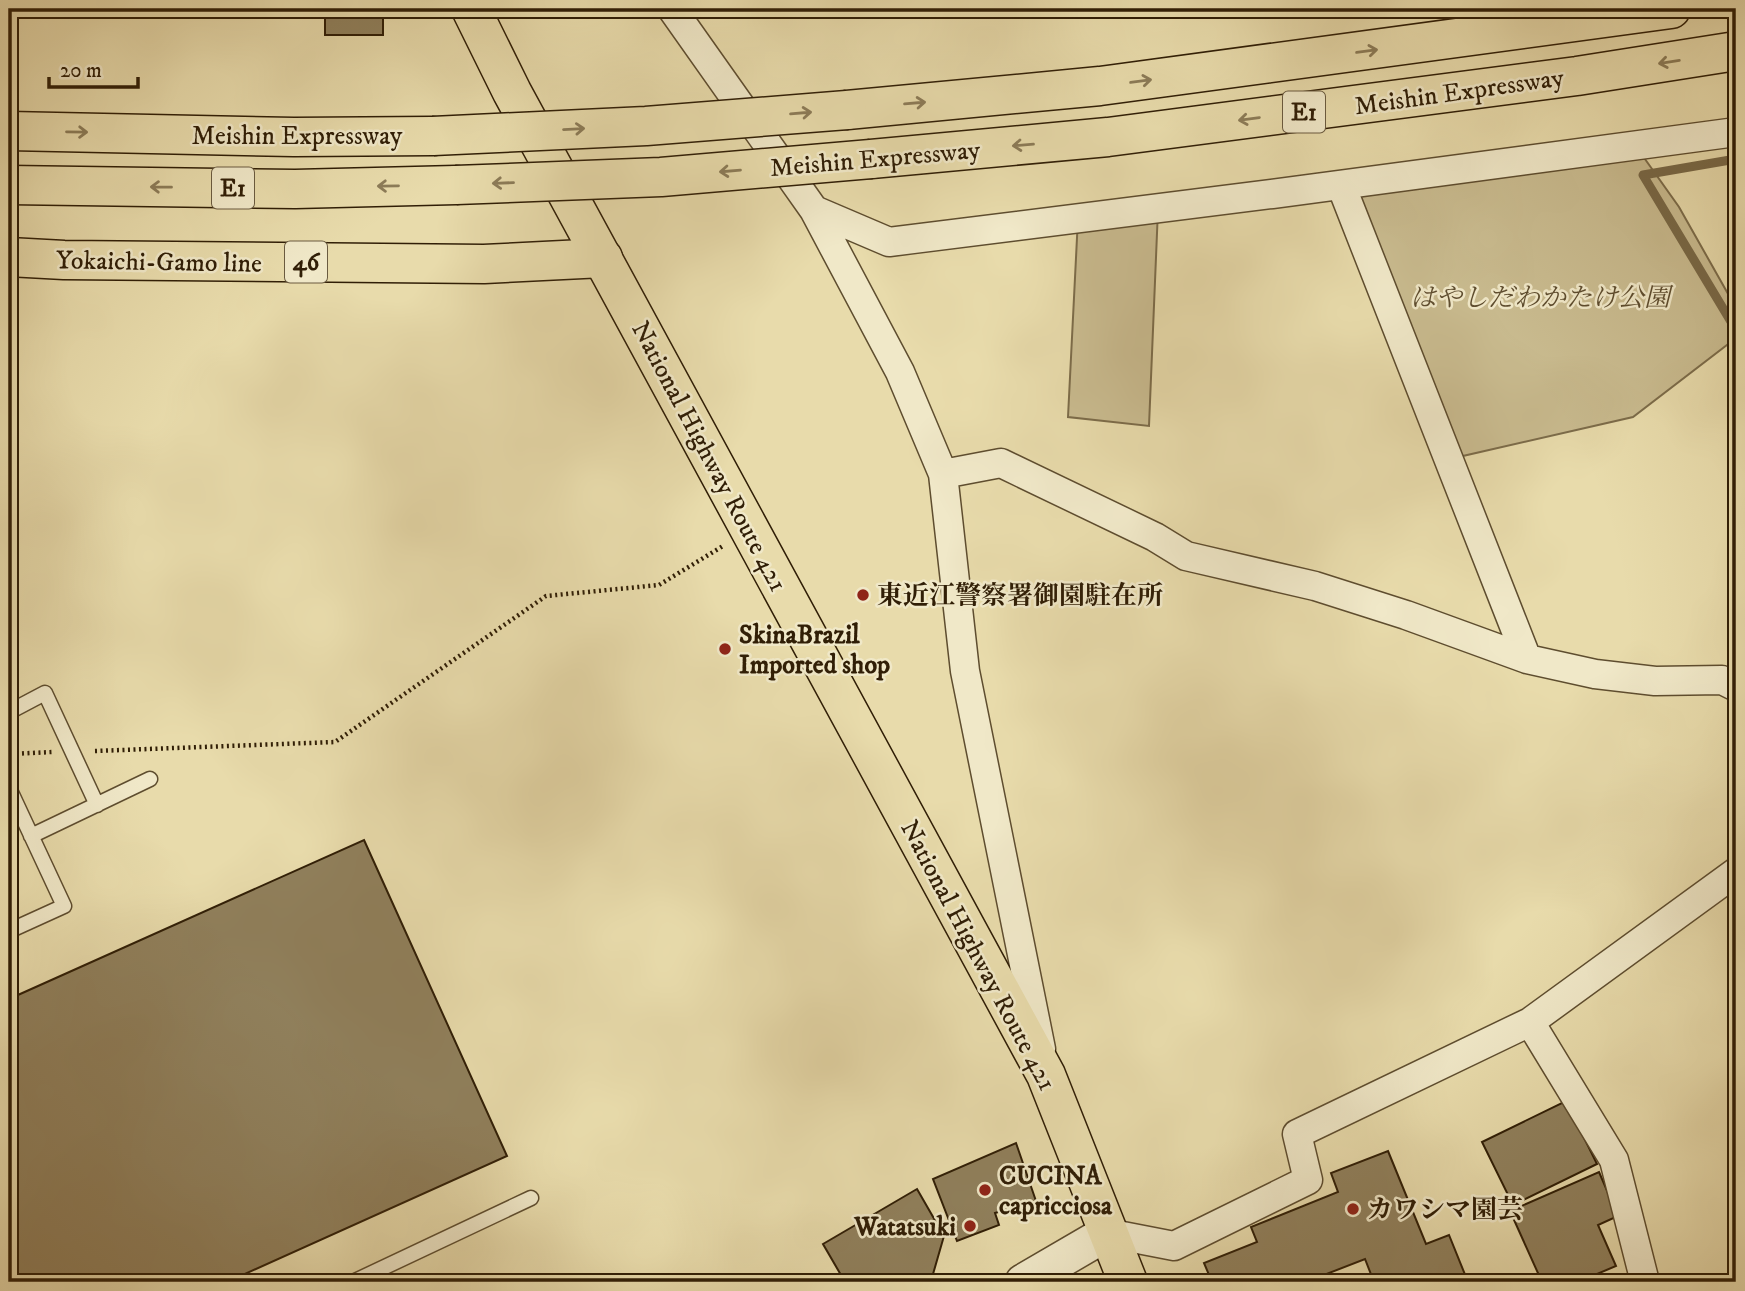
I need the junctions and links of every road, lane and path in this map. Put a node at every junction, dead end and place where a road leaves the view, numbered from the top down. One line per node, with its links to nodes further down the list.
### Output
1 (471, 9): 11 (main road, National Highway Route 421)
2 (672, 9): 9 (street)
3 (1671, 9): 5 (main road, Meishin Expressway / E1, one-way to 3, bridge)
4 (1736, 51): 7 (main road, Meishin Expressway / E1, one-way to 7, bridge)
5 (9, 131)
6 (1736, 132): 8 (street)
7 (9, 185)
8 (1341, 185): 9 (street); 14 (street)
9 (814, 211): 12 (street)
10 (9, 257): 11 (main road, Yokaichi-Gamo line / 46)
11 (603, 258): 13 (main road, National Highway Route 421)
12 (943, 474): 14 (street); 27 (street)
13 (750, 529): 17 (path); 27 (main road, National Highway Route 421)
14 (1527, 659): 15 (street)
15 (1736, 687)
16 (9, 712): 22 (lane)
17 (92, 751)
18 (65, 752): 19 (path)
19 (11, 754)
20 (150, 779): 22 (lane)
21 (9, 788): 23 (lane)
22 (97, 804): 23 (lane)
23 (31, 836): 25 (lane)
24 (1736, 872): 26 (street)
25 (9, 931)
26 (1530, 1022): 29 (street); 33 (street)
27 (1046, 1075): 29 (main road, National Highway Route 421)
28 (531, 1198): 30 (lane)
29 (1107, 1233): 31 (street); 32 (main road, National Highway Route 421)
30 (353, 1282)
31 (1023, 1282)
32 (1128, 1282)
33 (1645, 1282)

